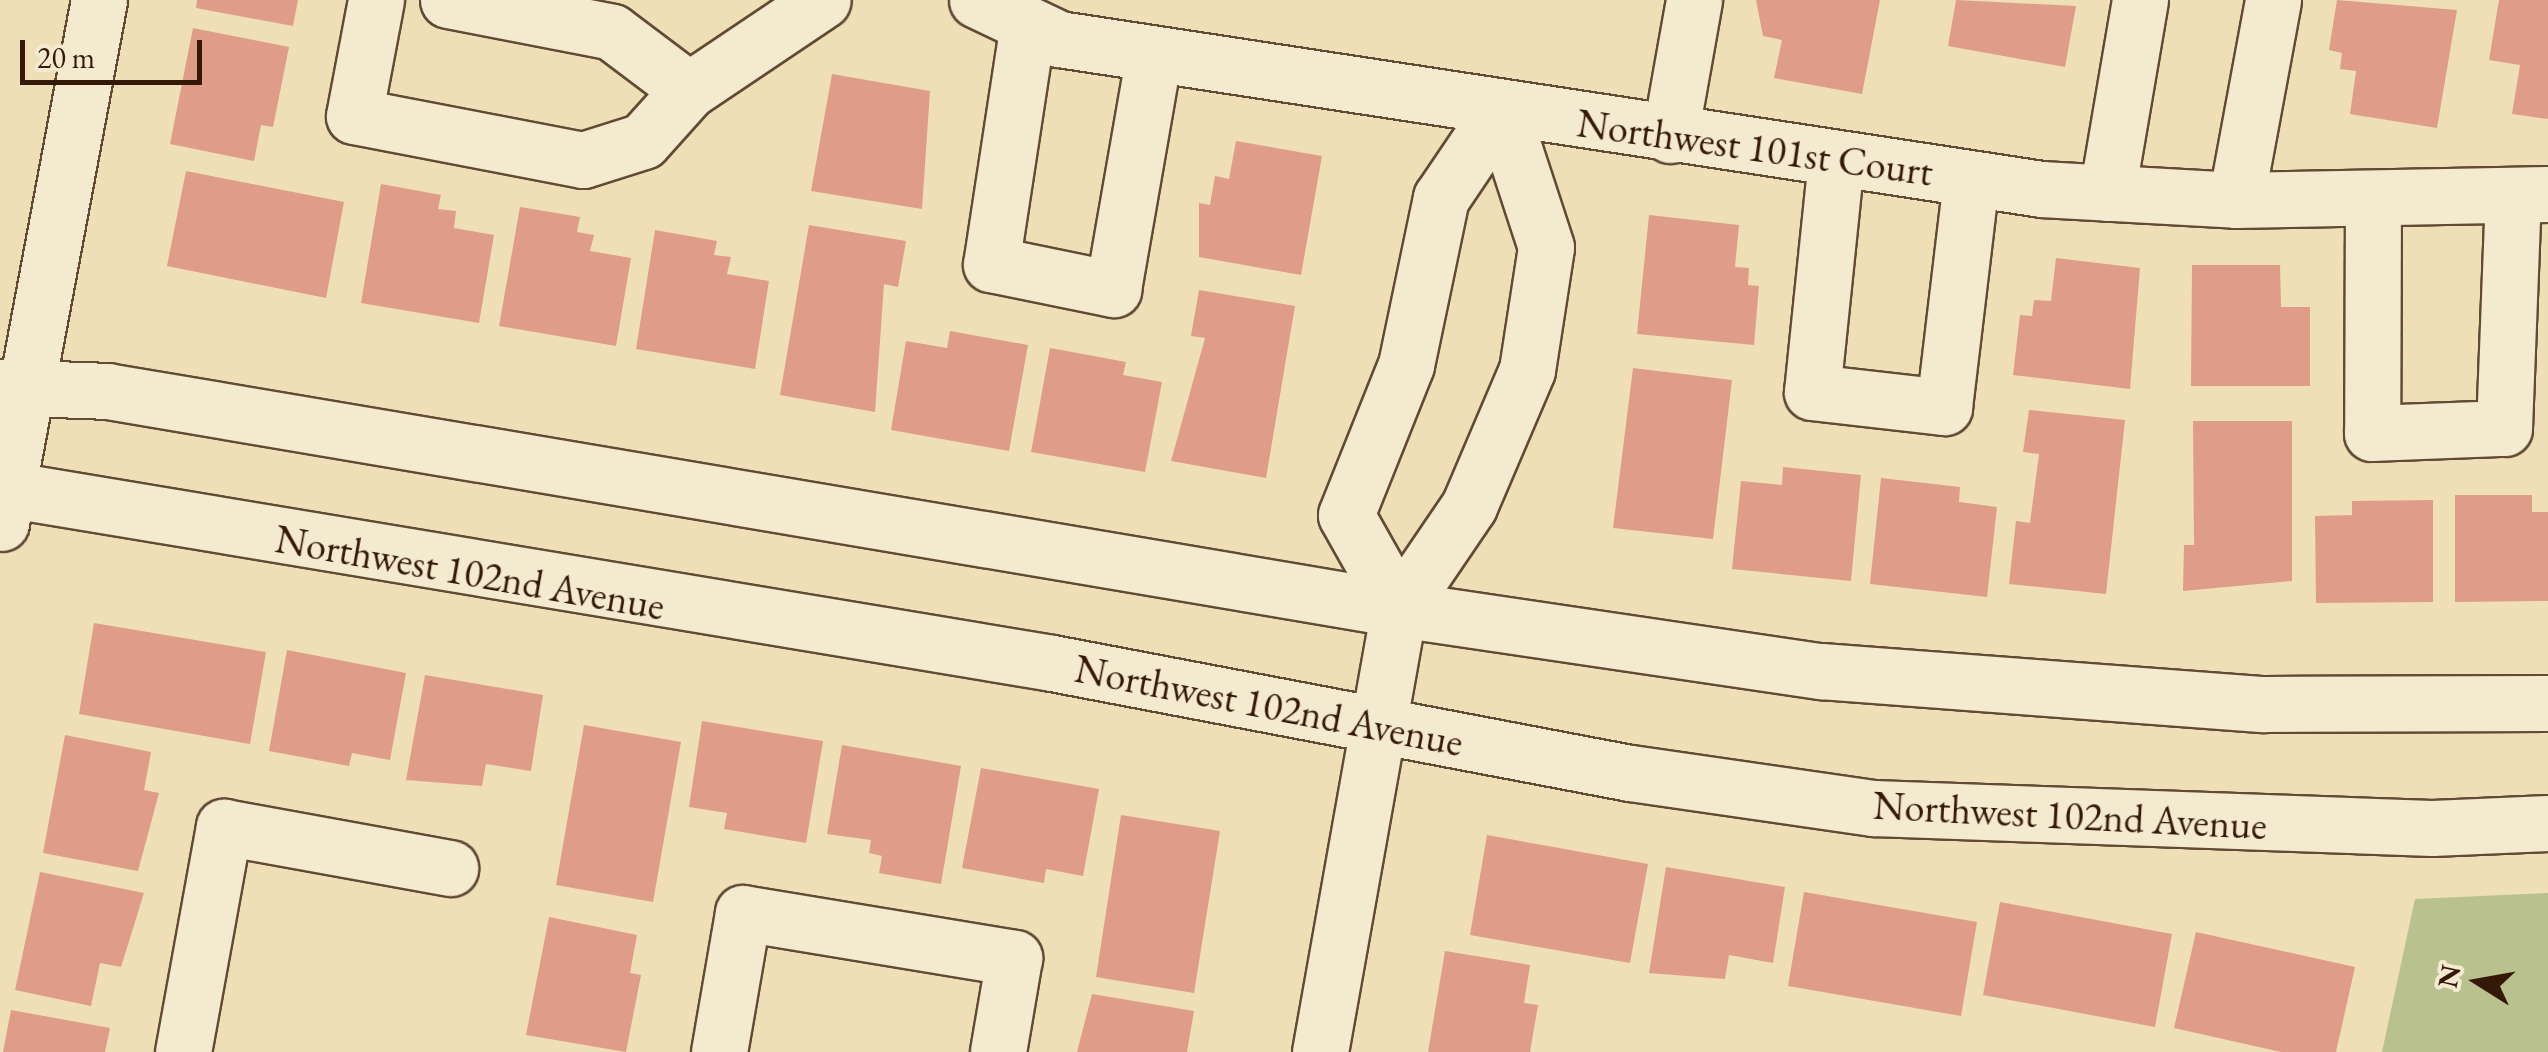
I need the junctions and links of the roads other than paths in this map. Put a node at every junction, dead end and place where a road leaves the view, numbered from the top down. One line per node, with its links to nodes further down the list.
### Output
1 (99, 0): 20 (street)
2 (376, 0): 11 (street)
3 (448, 0): 11 (street)
4 (823, 0): 11 (street)
5 (978, 0): 9 (street, Northwest 101st Court)
6 (1694, 0): 13 (street)
7 (2140, 0): 16 (street)
8 (2273, 0): 19 (street)
9 (1027, 30): 10 (street, Northwest 101st Court); 10 (street)
10 (1154, 55): 12 (street, Northwest 101st Court)
11 (689, 90)
12 (1502, 109): 13 (street, Northwest 101st Court); 22 (street); 22 (street)
13 (1670, 134): 14 (street, Northwest 101st Court)
14 (1836, 160): 15 (street, Northwest 101st Court); 15 (street)
15 (1971, 179): 16 (street, Northwest 101st Court)
16 (2107, 194): 19 (street, Northwest 101st Court)
17 (2531, 194): 18 (street, Northwest 101st Court); 18 (street)
18 (2373, 198): 19 (street, Northwest 101st Court)
19 (2236, 200)
20 (11, 385): 21 (street); 22 (street)
21 (2, 502): 24 (street, Northwest 102nd Avenue)
22 (1399, 609): 23 (street); 24 (street)
23 (2548, 703)
24 (1379, 728): 25 (street, Northwest 102nd Avenue); 30 (street)
25 (2548, 823)
26 (450, 868): 27 (street)
27 (184, 1052)
28 (719, 1052): 29 (street)
29 (998, 1052)
30 (1320, 1052)

